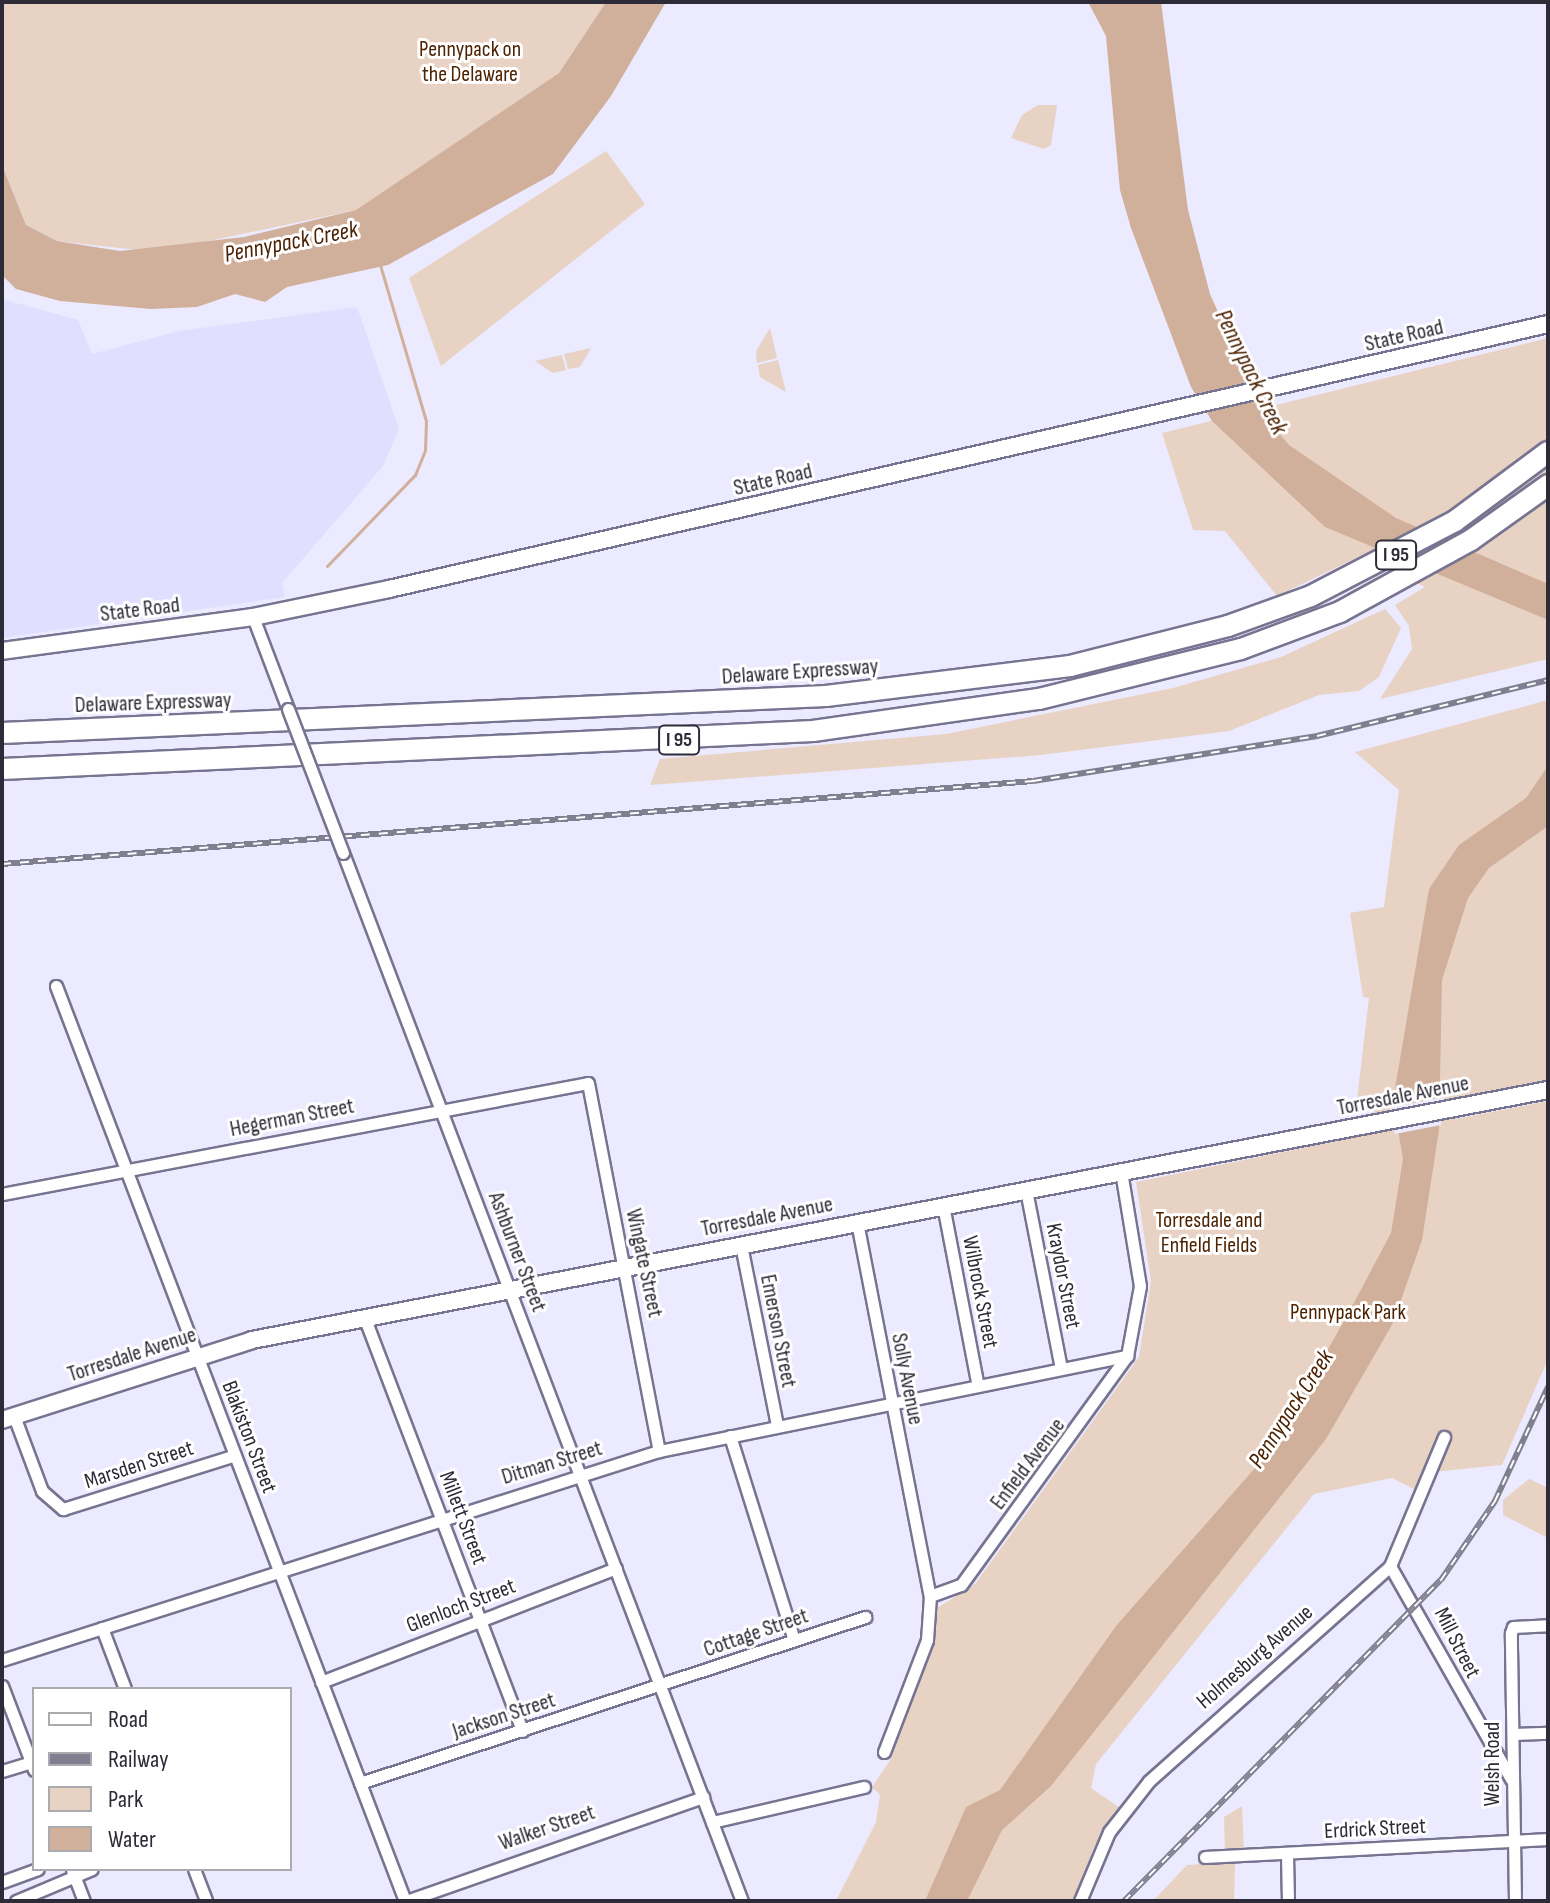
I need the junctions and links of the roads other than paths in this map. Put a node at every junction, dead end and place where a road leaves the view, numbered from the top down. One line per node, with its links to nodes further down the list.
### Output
1 (1548, 324): 4 (main road, State Road)
2 (1548, 452): 6 (highway, Delaware Expressway / I 95)
3 (1548, 485): 7 (highway, I 95)
4 (253, 617): 5 (main road, State Road); 11 (street, Ashburner Street, bridge)
5 (2, 651)
6 (2, 733)
7 (2, 769)
8 (56, 986): 12 (street, Blakiston Street)
9 (588, 1084): 11 (street, Hegerman Street); 19 (street, Wingate Street)
10 (1548, 1090): 13 (main road, Torresdale Avenue)
11 (441, 1110): 12 (street, Hegerman Street); 20 (street, Ashburner Street)
12 (126, 1170): 15 (street, Hegerman Street); 23 (street, Blakiston Street)
13 (1121, 1171): 14 (main road, Torresdale Avenue); 22 (street, Enfield Avenue)
14 (1026, 1190): 16 (main road, Torresdale Avenue); 24 (street, Kraydor Street)
15 (2, 1194)
16 (943, 1205): 17 (main road, Torresdale Avenue); 25 (street, Wilbrock Street)
17 (857, 1222): 18 (main road, Torresdale Avenue); 26 (street, Solly Avenue)
18 (741, 1245): 19 (main road, Torresdale Avenue); 28 (street, Emerson Street)
19 (624, 1267): 20 (main road, Torresdale Avenue); 31 (street, Wingate Street)
20 (510, 1290): 21 (main road, Torresdale Avenue); 33 (street, Ashburner Street)
21 (365, 1319): 23 (main road, Torresdale Avenue); 34 (street, Millett Street)
22 (1127, 1356): 24 (street, Ditman Street); 38 (street, Enfield Avenue)
23 (196, 1358): 27 (main road, Torresdale Avenue); 32 (street, Blakiston Street)
24 (1061, 1369): 25 (street, Ditman Street)
25 (978, 1386): 26 (street, Ditman Street)
26 (892, 1403): 28 (street, Ditman Street); 38 (street, Solly Avenue)
27 (8, 1418): 32 (street, Marsden Street)
28 (777, 1425): 29 (street, Ditman Street)
29 (730, 1436): 31 (street, Ditman Street); 43 (street)
30 (1444, 1437): 35 (street, Holmesburg Avenue)
31 (659, 1451): 33 (street, Ditman Street)
32 (235, 1455): 37 (street, Blakiston Street)
33 (581, 1475): 34 (street, Ditman Street); 36 (street, Ashburner Street)
34 (441, 1517): 37 (street, Ditman Street); 40 (street, Millett Street)
35 (1390, 1566): 56 (street, Mill Street); 74 (street, Holmesburg Avenue)
36 (616, 1568): 40 (street, Glenloch Street); 48 (street, Ashburner Street)
37 (279, 1571): 42 (street, Ditman Street); 45 (street, Blakiston Street)
38 (930, 1596): 52 (street)
39 (865, 1617): 43 (street, Cottage Street)
40 (480, 1621): 45 (street, Glenloch Street); 49 (street, Millett Street)
41 (1548, 1625): 51 (street, Welsh Road)
42 (102, 1628): 44 (street, Ditman Street); 47 (street)
43 (794, 1640): 48 (street, Cottage Street)
44 (2, 1660)
45 (321, 1682): 57 (street, Blakiston Street)
46 (2, 1686): 53 (street)
47 (124, 1687)
48 (661, 1688): 49 (street, Jackson Street); 59 (street, Ashburner Street)
49 (522, 1731): 57 (street, Jackson Street)
50 (1548, 1733): 51 (street)
51 (1513, 1734): 56 (street, Welsh Road)
52 (884, 1752)
53 (32, 1763)
54 (32, 1766): 55 (street)
55 (2, 1771)
56 (1511, 1779): 62 (street, Welsh Road)
57 (360, 1783): 72 (street, Blakiston Street)
58 (864, 1787): 60 (street)
59 (703, 1797): 60 (street, Ashburner Street); 72 (street, Walker Street)
60 (712, 1822): 73 (street, Ashburner Street)
61 (1548, 1839): 62 (street, Erdrick Street)
62 (1513, 1842): 63 (street, Erdrick Street); 76 (street, Welsh Road)
63 (1287, 1854): 64 (street, Erdrick Street); 75 (street)
64 (1205, 1857)
65 (32, 1871): 68 (street)
66 (195, 1871): 71 (street)
67 (73, 1872): 69 (street); 70 (street)
68 (2, 1882)
69 (16, 1901)
70 (84, 1901)
71 (206, 1901)
72 (406, 1901)
73 (742, 1901)
74 (1080, 1901)
75 (1288, 1901)
76 (1515, 1901)

